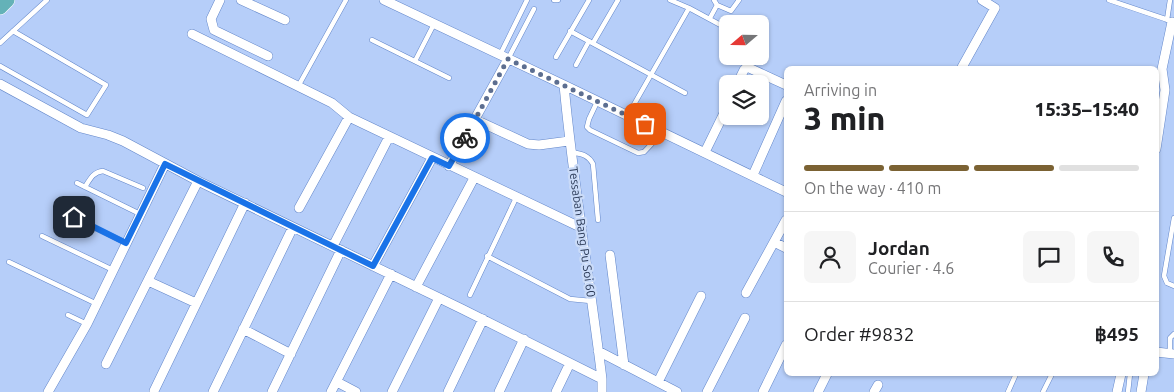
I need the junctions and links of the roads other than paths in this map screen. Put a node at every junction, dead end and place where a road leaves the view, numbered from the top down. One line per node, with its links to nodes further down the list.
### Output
1 (7, 0): 18 (highway)
2 (47, 0): 26 (lane)
3 (220, 0): 32 (street)
4 (241, 0): 22 (street)
5 (346, 0): 44 (lane)
6 (384, 0): 24 (street)
7 (527, 0): 33 (lane)
8 (554, 0): 9 (lane)
9 (558, 0)
10 (589, 0): 27 (lane)
11 (618, 0): 30 (lane)
12 (670, 0): 19 (lane)
13 (739, 0): 17 (lane)
14 (982, 0): 38 (street)
15 (1109, 0): 23 (lane)
16 (1170, 0): 23 (lane)
17 (715, 2): 21 (lane)
18 (0, 7)
19 (689, 8): 21 (lane); 39 (lane)
20 (534, 9): 33 (lane)
21 (710, 18): 25 (lane)
22 (285, 20)
23 (1171, 22): 55 (street)
24 (434, 24): 33 (street); 35 (lane)
25 (719, 24)
26 (13, 31): 31 (lane); 37 (lane)
27 (570, 31): 30 (lane); 34 (lane)
28 (192, 34): 52 (street)
29 (372, 40): 35 (lane)
30 (591, 42): 36 (lane); 39 (lane)
31 (0, 43)
32 (268, 56)
33 (504, 57): 46 (street); 53 (street)
34 (556, 57)
35 (415, 61): 42 (lane)
36 (576, 65)
37 (0, 66)
38 (963, 66)
39 (651, 75): 48 (lane); 51 (lane)
40 (742, 75): 41 (street)
41 (763, 75)
42 (449, 78)
43 (769, 78): 47 (street)
44 (300, 83)
45 (0, 84): 62 (street)
46 (564, 85): 49 (street); 58 (street, Tessaban Bang Pu Soi 60)
47 (784, 85)
48 (685, 93)
49 (597, 101): 51 (street); 56 (lane)
50 (784, 105): 64 (street)
51 (628, 116): 56 (street)
52 (348, 118): 57 (street); 73 (street)
53 (476, 120): 58 (street); 63 (street)
54 (719, 123): 60 (street)
55 (1159, 129)
56 (663, 132): 60 (street)
57 (389, 137): 61 (street); 87 (street)
58 (569, 141): 59 (street, Tessaban Bang Pu Soi 60)
59 (571, 152): 77 (lane); 81 (street, Tessaban Bang Pu Soi 60)
60 (705, 152): 64 (street)
61 (432, 158): 63 (street); 91 (street)
62 (165, 164): 66 (street); 75 (street)
63 (449, 166): 65 (street)
64 (753, 175): 70 (street)
65 (474, 178): 71 (street); 95 (street)
66 (198, 181): 72 (street); 94 (street)
67 (77, 183): 68 (lane)
68 (85, 187): 69 (lane); 75 (lane)
69 (143, 188)
70 (784, 191)
71 (516, 198): 81 (street); 89 (lane)
72 (245, 204): 80 (street); 102 (street)
73 (299, 208)
74 (56, 209): 85 (lane)
75 (140, 214): 85 (street)
76 (1174, 218): 79 (lane)
77 (598, 220)
78 (784, 224): 84 (street)
79 (1173, 225): 82 (lane)
80 (293, 227): 87 (street); 108 (street)
81 (582, 228): 101 (street, Tessaban Bang Pu Soi 60)
82 (1172, 235): 96 (lane)
83 (42, 236): 92 (lane)
84 (774, 242): 86 (street); 97 (street)
85 (126, 243): 92 (street)
86 (784, 247)
87 (337, 248): 91 (street); 115 (street)
88 (610, 255): 118 (street)
89 (487, 256): 98 (lane); 101 (lane)
90 (9, 262): 103 (lane)
91 (373, 266): 93 (street)
92 (113, 270): 103 (street)
93 (391, 274): 95 (street); 126 (street)
94 (148, 281): 102 (street); 117 (street)
95 (416, 286): 100 (street)
96 (1174, 286)
97 (746, 293)
98 (470, 295)
99 (701, 296): 127 (street)
100 (439, 298): 106 (street); 134 (street)
101 (592, 301): 112 (street, Tessaban Bang Pu Soi 60)
102 (196, 303): 128 (street)
103 (97, 304): 107 (street)
104 (68, 315): 107 (lane)
105 (745, 318): 140 (street)
106 (483, 319): 110 (street); 135 (street)
107 (87, 324): 129 (street)
108 (243, 329): 115 (street); 130 (street)
109 (1174, 334): 114 (lane)
110 (524, 339): 116 (street); 136 (street)
111 (784, 348): 141 (street)
112 (598, 351): 118 (street); 125 (street, Tessaban Bang Pu Soi 60)
113 (1159, 352): 114 (street)
114 (1172, 353)
115 (291, 354): 131 (street)
116 (570, 363): 125 (street); 137 (street)
117 (106, 364)
118 (624, 365): 127 (street)
119 (826, 376): 142 (street)
120 (1015, 376): 143 (lane)
121 (1051, 376): 144 (lane)
122 (1121, 376): 145 (street)
123 (1130, 376): 146 (lane)
124 (1144, 376): 147 (street)
125 (602, 379): 138 (street, Tessaban Bang Pu Soi 60)
126 (337, 382): 132 (street); 133 (street)
127 (658, 382): 139 (street)
128 (154, 391)
129 (48, 392)
130 (213, 392)
131 (272, 392)
132 (332, 392)
133 (356, 392)
134 (392, 392)
135 (448, 392)
136 (499, 392)
137 (556, 392)
138 (602, 392)
139 (677, 392)
140 (707, 392)
141 (763, 392)
142 (818, 392)
143 (1008, 392)
144 (1043, 392)
145 (1118, 392)
146 (1128, 392)
147 (1141, 392)

